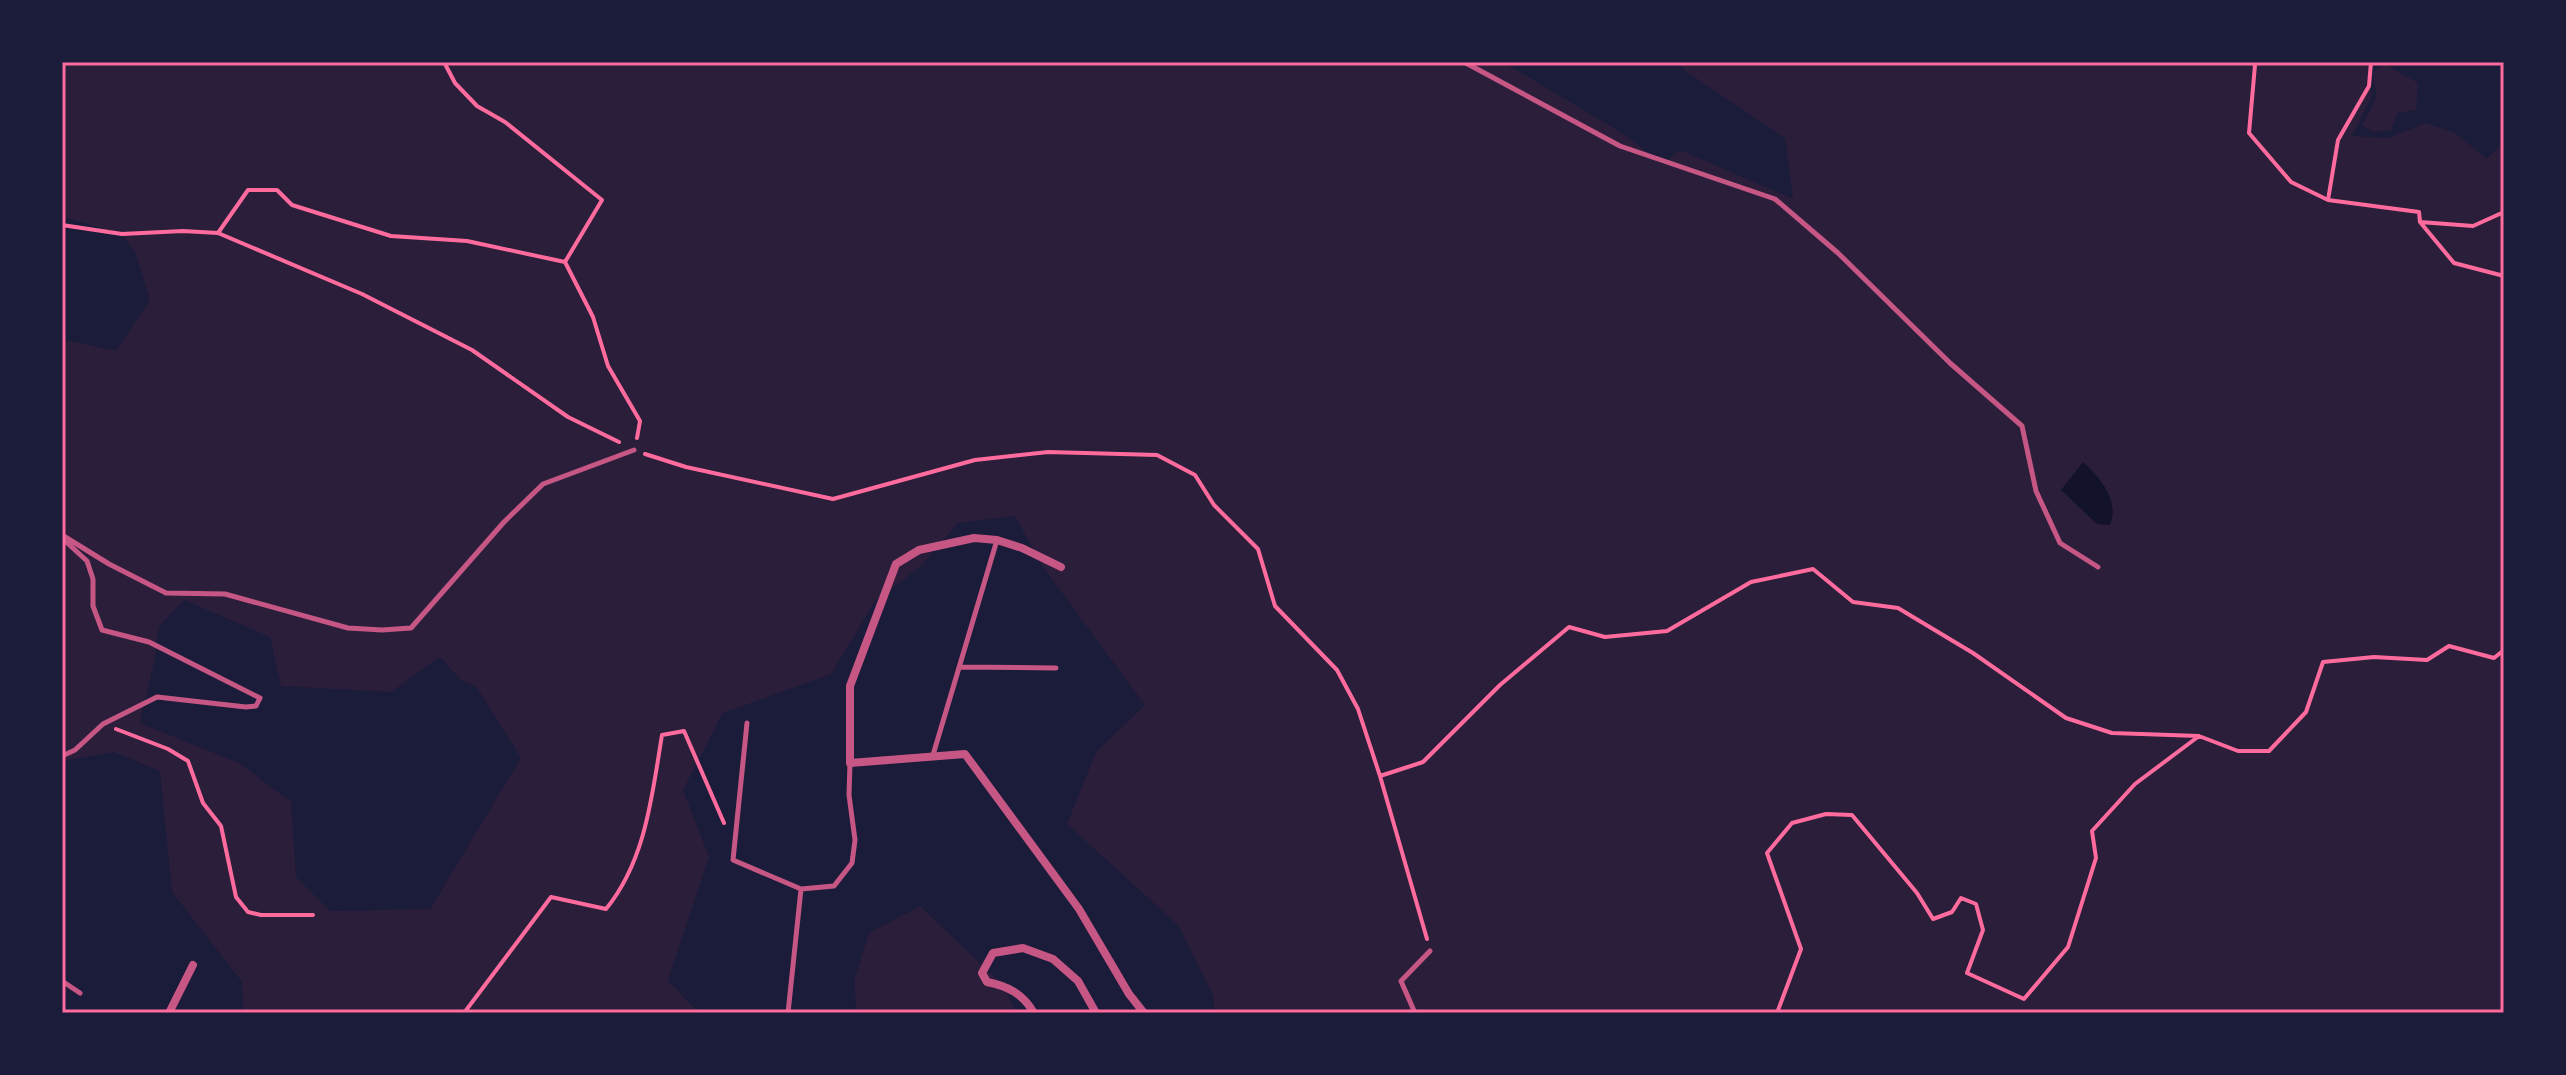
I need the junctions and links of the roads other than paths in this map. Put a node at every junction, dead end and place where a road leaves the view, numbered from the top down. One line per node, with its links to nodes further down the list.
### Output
1 (1464, 62): 6 (lane)
2 (634, 450): 3 (lane)
3 (62, 537): 11 (lane)
4 (997, 540): 5 (street); 7 (lane); 12 (street)
5 (1061, 567)
6 (2098, 567)
7 (959, 667): 8 (lane); 10 (lane)
8 (1056, 668)
9 (747, 723): 13 (lane)
10 (933, 755): 12 (street); 22 (street)
11 (62, 756)
12 (850, 763): 13 (lane)
13 (801, 889): 19 (lane)
14 (1430, 951): 23 (lane)
15 (193, 965): 18 (street)
16 (62, 981): 17 (lane)
17 (80, 993)
18 (173, 1012)
19 (788, 1013)
20 (1034, 1013): 21 (street)
21 (1096, 1013)
22 (1144, 1013)
23 (1415, 1013)

